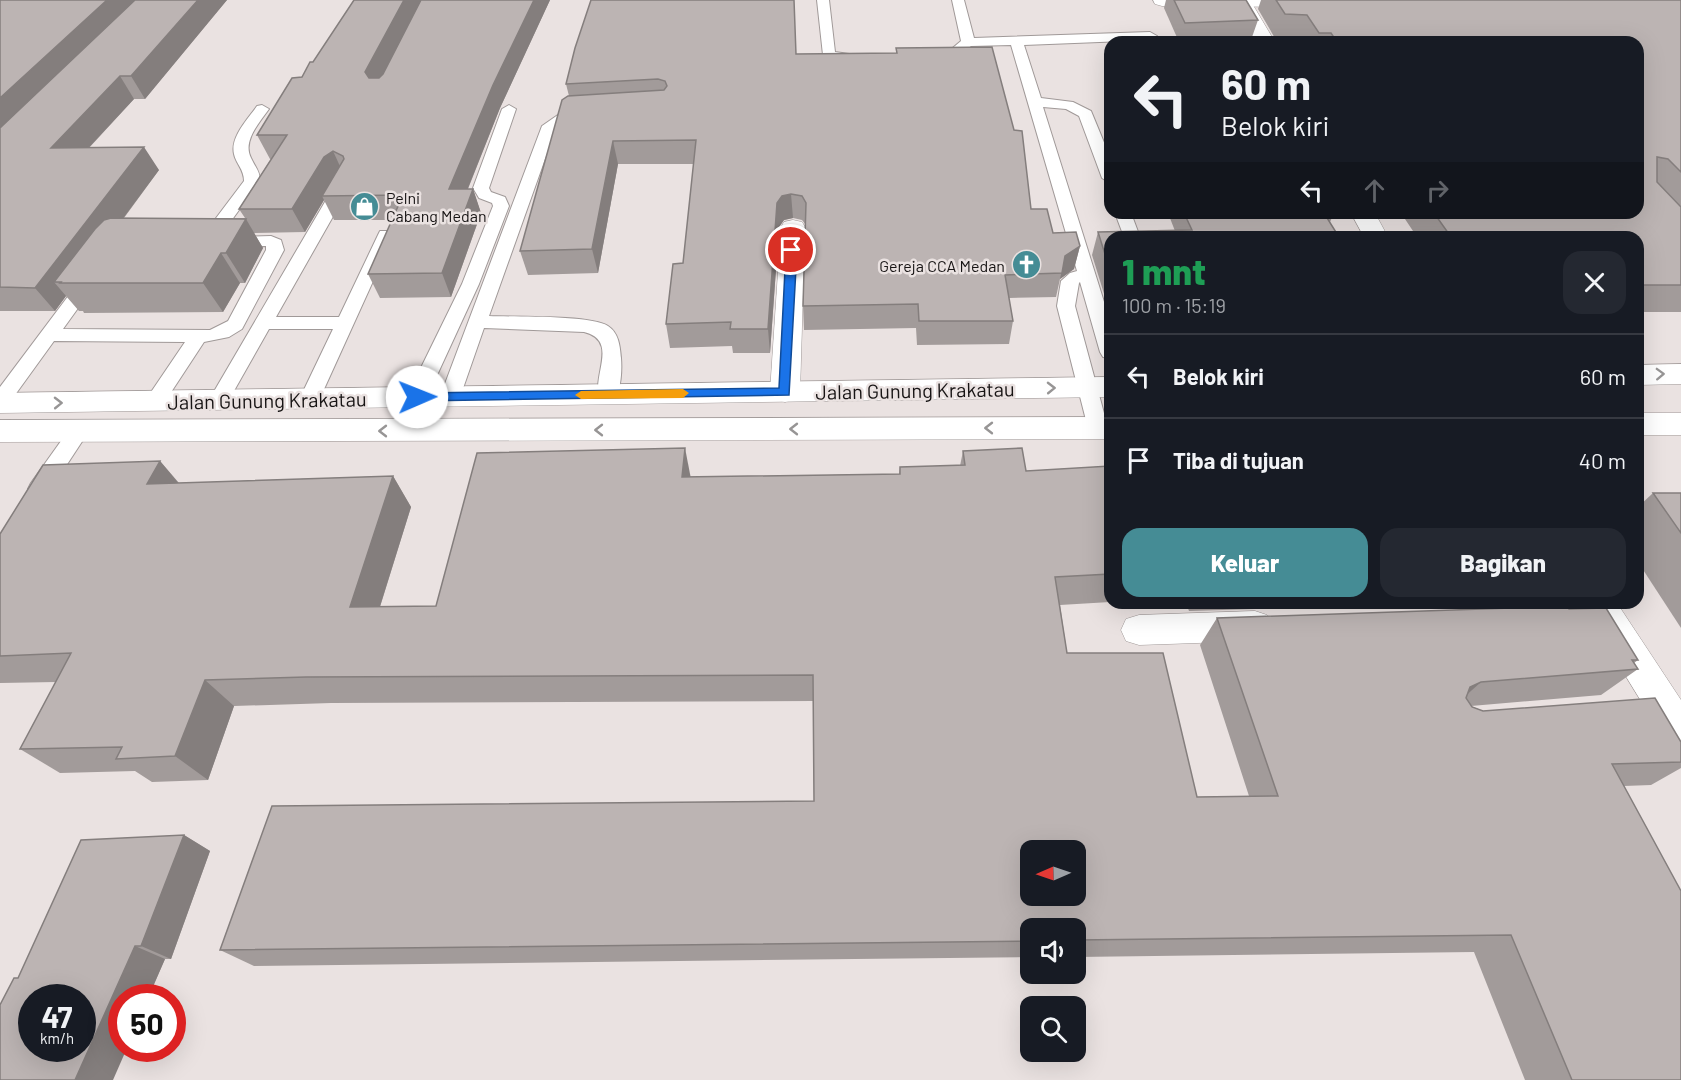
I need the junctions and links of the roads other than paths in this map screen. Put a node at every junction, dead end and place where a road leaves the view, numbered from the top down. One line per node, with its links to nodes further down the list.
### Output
1 (823, 0): 11 (lane)
2 (958, 0): 9 (lane)
3 (1162, 0): 4 (main road)
4 (1242, 0): 5 (main road); 6 (main road)
5 (1325, 1)
6 (1262, 36)
7 (1104, 38): 8 (lane)
8 (1016, 41): 9 (lane); 12 (lane)
9 (968, 42): 10 (lane)
10 (943, 55)
11 (868, 59)
12 (1034, 102): 16 (lane); 23 (lane)
13 (262, 109): 21 (lane)
14 (509, 110): 35 (lane)
15 (599, 111): 24 (lane)
16 (1104, 162)
17 (345, 182): 25 (lane)
18 (792, 227): 33 (main road)
19 (386, 235): 26 (lane)
20 (185, 240): 21 (lane)
21 (207, 242): 29 (lane)
22 (103, 262): 28 (lane)
23 (1087, 275): 27 (lane); 32 (lane)
24 (477, 322): 34 (lane); 36 (lane)
25 (263, 323): 26 (lane); 38 (lane)
26 (344, 323): 37 (lane)
27 (1104, 332)
28 (48, 335): 29 (lane); 40 (lane)
29 (198, 336): 39 (lane)
30 (1681, 374): 31 (main road, one-way to 30)
31 (1644, 375)
32 (1099, 387): 33 (main road, Jalan Gunung Krakatau, one-way to 32); 43 (lane)
33 (785, 392): 34 (main road, Jalan Gunung Krakatau)
34 (608, 394): 36 (main road, Jalan Gunung Krakatau)
35 (417, 397): 36 (main road, Jalan Gunung Krakatau); 37 (main road, Jalan Gunung Krakatau)
36 (450, 397)
37 (310, 399): 38 (main road, Jalan Gunung Krakatau)
38 (219, 400): 39 (main road, Jalan Gunung Krakatau)
39 (154, 401): 40 (main road, Jalan Gunung Krakatau, one-way to 39)
40 (0, 402)
41 (1644, 424): 42 (main road)
42 (1681, 424)
43 (1104, 428): 45 (main road, Jalan Gunung Krakatau, one-way to 45)
44 (0, 431): 45 (main road, Jalan Gunung Krakatau)
45 (78, 432): 46 (lane)
46 (30, 503)
47 (1590, 611): 50 (main road)
48 (1282, 625): 49 (main road)
49 (1139, 630)
50 (1661, 716)

